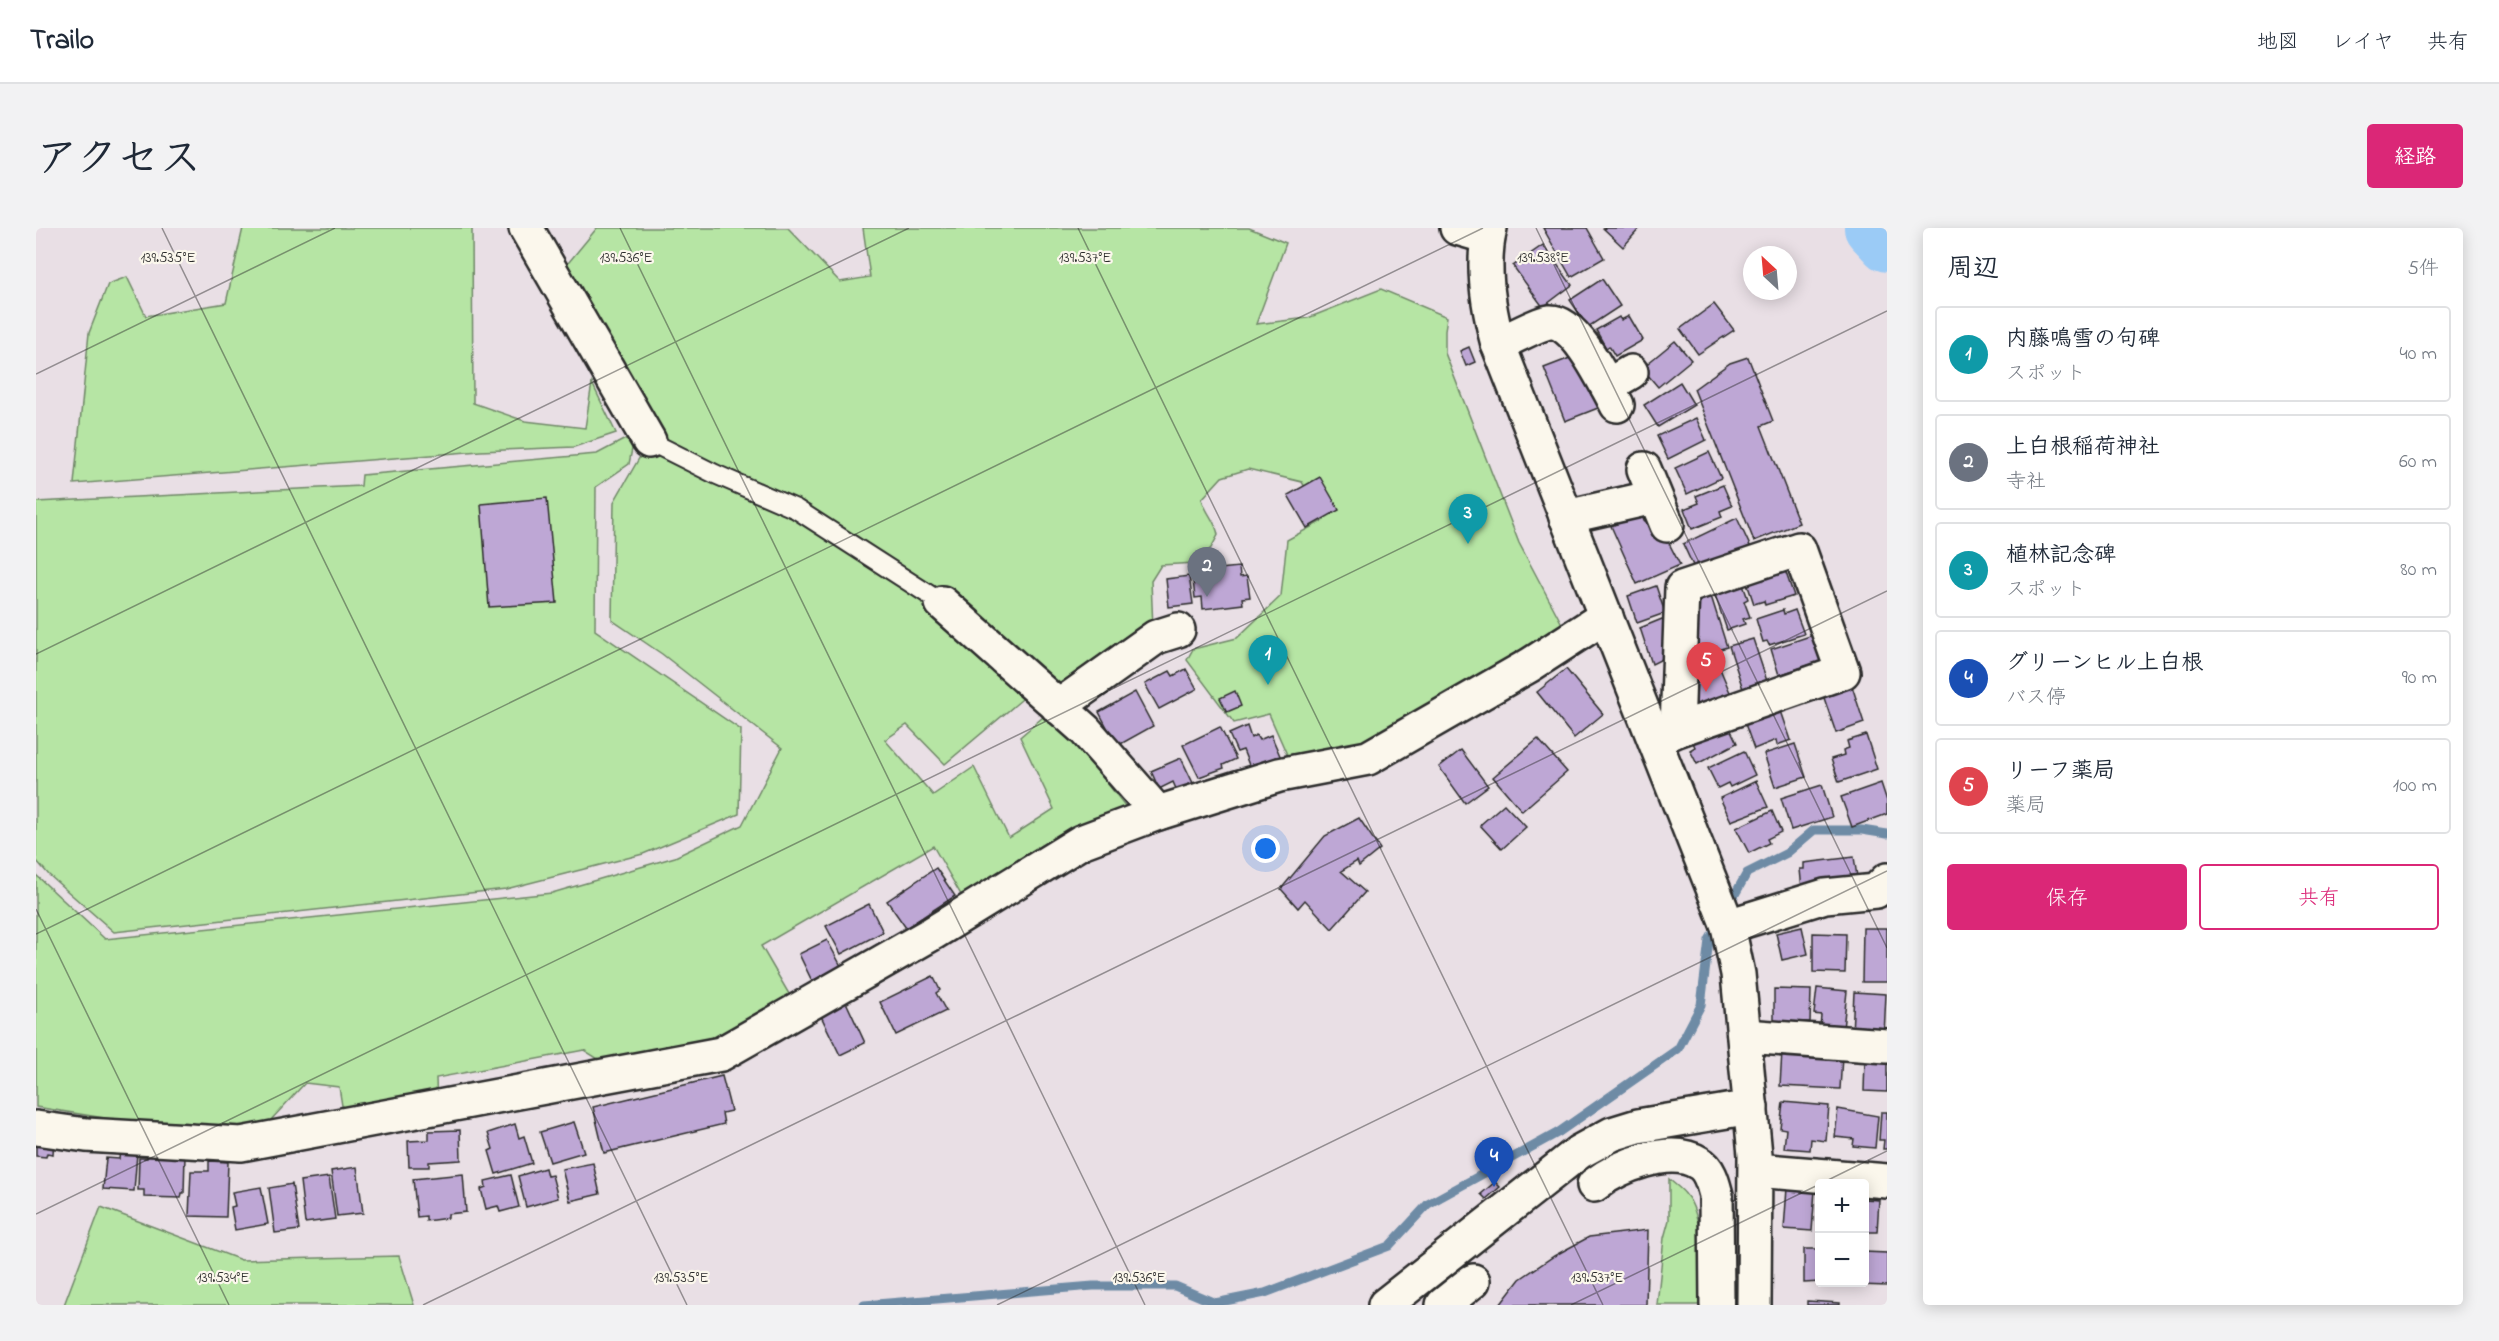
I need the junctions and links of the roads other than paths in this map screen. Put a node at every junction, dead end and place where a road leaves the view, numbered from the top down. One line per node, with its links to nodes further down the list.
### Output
1 (526, 228): 5 (street)
2 (1478, 231): 3 (street)
3 (1498, 344): 4 (street); 7 (street)
4 (1618, 388)
5 (649, 441): 8 (lane)
6 (1655, 497): 7 (street)
7 (1566, 517): 9 (street)
8 (942, 603): 11 (street)
9 (1606, 616): 12 (street); 13 (street)
10 (1178, 630): 11 (street)
11 (1058, 707): 13 (street)
12 (1666, 735): 12 (street); 15 (street)
13 (1158, 813): 19 (street)
14 (1887, 880): 15 (street)
15 (1728, 926): 16 (street)
16 (1745, 1036): 17 (street); 18 (street)
17 (1887, 1046)
18 (1751, 1107): 20 (street); 24 (street)
19 (36, 1128)
20 (1756, 1170): 21 (street); 27 (street)
21 (1887, 1181)
22 (1594, 1185): 26 (street)
23 (1473, 1281): 25 (street)
24 (1385, 1305)
25 (1443, 1305)
26 (1717, 1305)
27 (1754, 1305)

